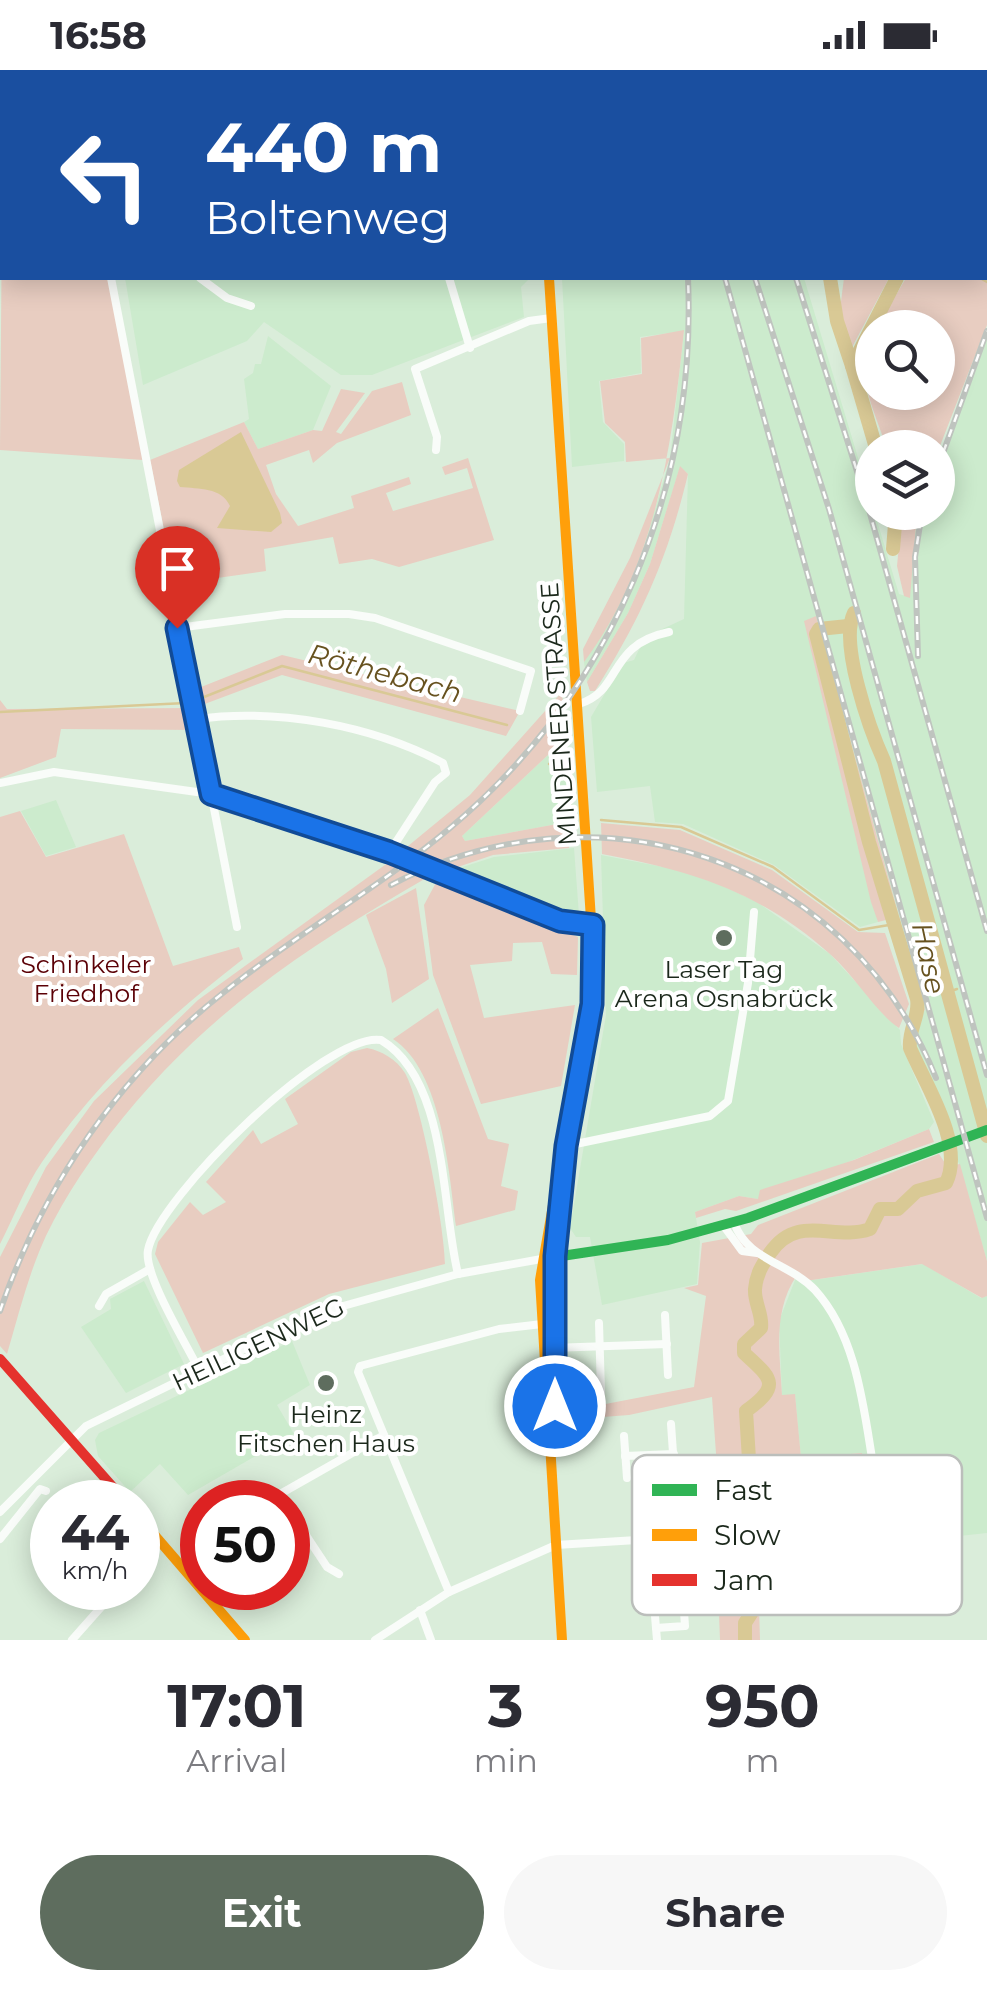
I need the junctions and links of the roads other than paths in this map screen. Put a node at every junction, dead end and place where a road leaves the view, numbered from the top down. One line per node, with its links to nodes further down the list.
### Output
1 (111, 280): 9 (street)
2 (203, 280): 5 (street)
3 (450, 280): 7 (street)
4 (549, 280): 6 (main road, MINDENER STRASSE)
5 (252, 306)
6 (551, 318): 7 (street); 11 (main road, MINDENER STRASSE)
7 (470, 348): 8 (street)
8 (436, 450)
9 (177, 628): 12 (street); 13 (street)
10 (668, 632): 11 (street)
11 (579, 704): 18 (main road, MINDENER STRASSE)
12 (520, 711)
13 (196, 718): 15 (street); 16 (street)
14 (0, 783): 15 (street)
15 (211, 794): 16 (street); 19 (street)
16 (389, 852): 18 (street)
17 (754, 912): 21 (street)
18 (593, 925): 21 (main road, MINDENER STRASSE)
19 (238, 926)
20 (987, 1130): 22 (main road)
21 (566, 1146): 23 (main road, MINDENER STRASSE); 24 (main road, MINDENER STRASSE)
22 (728, 1224): 23 (main road); 46 (street)
23 (555, 1256): 24 (street, HEILIGENWEG); 34 (main road, MINDENER STRASSE)
24 (542, 1258): 26 (street, HEILIGENWEG); 30 (main road, MINDENER STRASSE)
25 (150, 1269): 26 (street); 27 (street); 36 (street)
26 (458, 1274): 36 (street, HEILIGENWEG)
27 (99, 1306)
28 (665, 1314): 32 (street)
29 (599, 1323): 33 (street)
30 (542, 1324): 31 (main road, MINDENER STRASSE); 40 (street)
31 (542, 1337): 34 (street); 43 (main road, MINDENER STRASSE)
32 (667, 1344): 33 (street); 37 (street)
33 (600, 1348): 34 (street); 38 (street)
34 (554, 1350): 43 (main road, MINDENER STRASSE)
35 (2, 1362): 42 (main road)
36 (199, 1370): 42 (street, HEILIGENWEG)
37 (668, 1376)
38 (601, 1392)
39 (671, 1424): 44 (street)
40 (384, 1435): 51 (street); 61 (street)
41 (624, 1436): 47 (street)
42 (71, 1438): 50 (main road); 53 (street, HEILIGENWEG)
43 (551, 1439): 58 (main road, MINDENER STRASSE)
44 (674, 1454): 45 (street)
45 (650, 1455)
46 (871, 1455)
47 (625, 1456): 48 (street); 49 (street)
48 (632, 1456)
49 (627, 1478)
50 (107, 1480)
51 (303, 1480)
52 (30, 1502): 54 (street)
53 (0, 1512)
54 (0, 1540)
55 (632, 1540): 58 (street)
56 (310, 1541): 60 (street)
57 (160, 1543): 59 (main road)
58 (556, 1545): 61 (street); 72 (main road, MINDENER STRASSE)
59 (180, 1565)
60 (339, 1574)
61 (449, 1592): 64 (street)
62 (99, 1610): 68 (street)
63 (219, 1610): 69 (main road)
64 (420, 1610): 70 (street); 71 (street)
65 (655, 1615): 67 (street)
66 (684, 1615): 67 (street)
67 (656, 1628): 73 (street)
68 (72, 1640)
69 (245, 1640)
70 (375, 1640)
71 (431, 1640)
72 (562, 1640)
73 (656, 1640)

